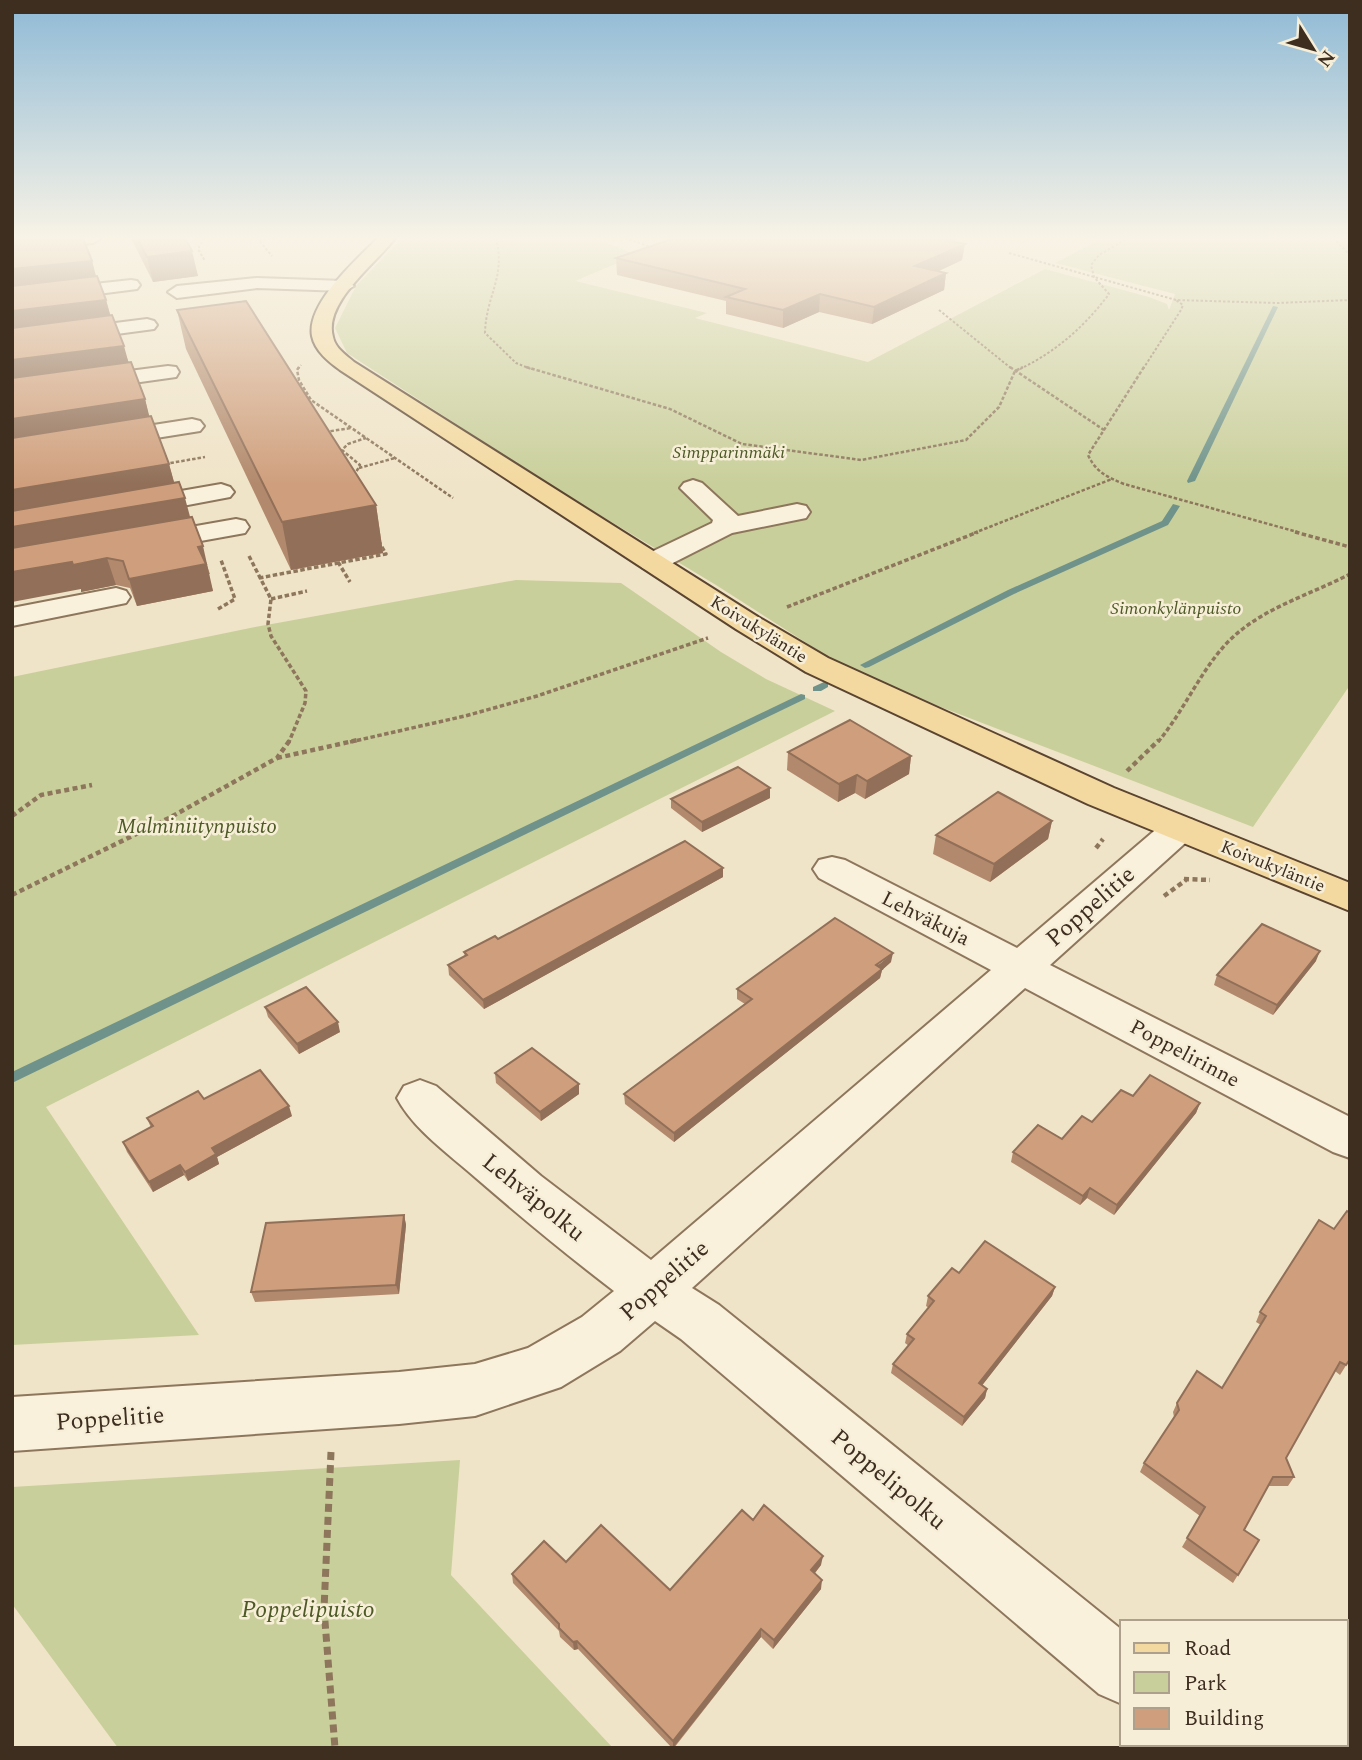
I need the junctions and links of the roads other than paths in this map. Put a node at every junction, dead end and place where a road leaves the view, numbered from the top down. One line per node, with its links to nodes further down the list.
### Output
1 (322, 320): 15 (main road, Koivukyläntie)
2 (147, 325): 3 (street)
3 (12, 342)
4 (169, 372): 5 (street)
5 (12, 393)
6 (192, 426): 7 (street)
7 (12, 454)
8 (693, 488): 13 (street)
9 (221, 492): 10 (street)
10 (115, 511)
11 (797, 512): 13 (street)
12 (236, 527): 14 (street)
13 (724, 527): 15 (street)
14 (118, 548)
15 (653, 562): 18 (main road, Koivukyläntie)
16 (116, 597): 17 (street)
17 (12, 617)
18 (1180, 828): 20 (main road, Koivukyläntie); 21 (street, Poppelitie)
19 (832, 869): 21 (street, Lehväkuja)
20 (1350, 898)
21 (1021, 966): 23 (street, Poppelirinne); 24 (street, Poppelitie)
22 (420, 1098): 24 (street, Lehväpolku)
23 (1350, 1139)
24 (653, 1291): 25 (street, Poppelitie); 26 (street, Poppelipolku)
25 (12, 1424)
26 (1120, 1669)

